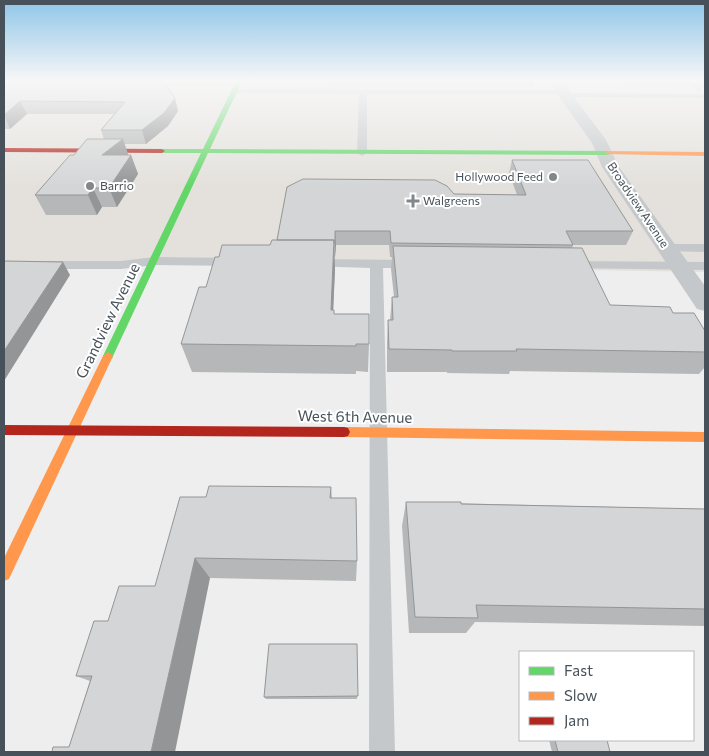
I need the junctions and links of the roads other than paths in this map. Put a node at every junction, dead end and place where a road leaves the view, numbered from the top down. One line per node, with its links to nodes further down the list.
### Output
1 (222, 116): 5 (main road, Grandview Avenue)
2 (363, 116): 6 (lane)
3 (581, 116): 7 (street, Broadview Avenue)
4 (4, 150): 5 (main road)
5 (205, 151): 6 (main road); 11 (main road, Grandview Avenue)
6 (362, 153): 7 (main road)
7 (605, 154): 8 (main road); 10 (street, Broadview Avenue)
8 (705, 154)
9 (705, 248): 10 (lane)
10 (672, 257): 17 (lane); 18 (lane); 19 (street, Broadview Avenue)
11 (154, 261): 12 (lane); 16 (lane); 20 (main road, Grandview Avenue)
12 (250, 262)
13 (299, 263): 14 (lane)
14 (376, 263): 15 (lane); 22 (lane)
15 (424, 264)
16 (4, 265)
17 (559, 265)
18 (705, 266)
19 (705, 303)
20 (72, 428): 21 (main road, West 6th Avenue); 22 (main road, West 6th Avenue); 24 (main road, Grandview Avenue)
21 (4, 430)
22 (378, 432): 23 (main road, West 6th Avenue); 25 (lane)
23 (705, 437)
24 (4, 574)
25 (382, 752)

